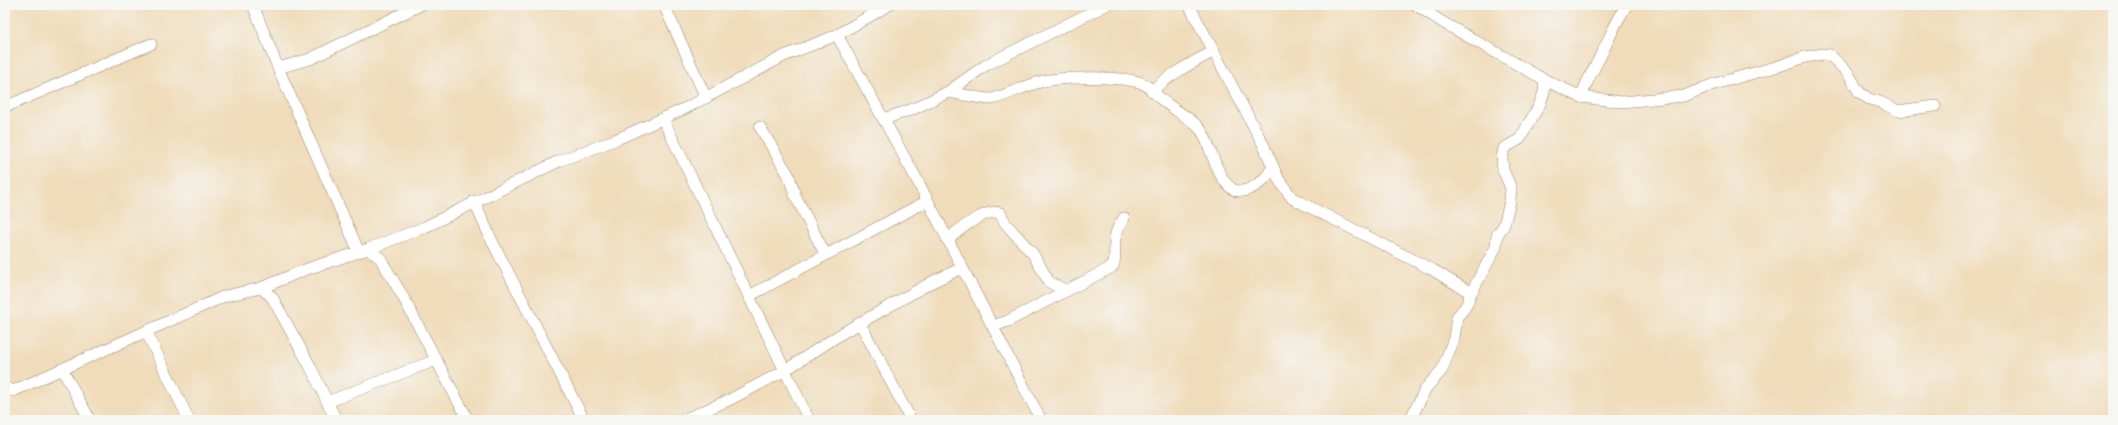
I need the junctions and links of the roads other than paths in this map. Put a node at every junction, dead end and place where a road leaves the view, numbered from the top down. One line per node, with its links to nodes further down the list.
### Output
1 (253, 5): 12 (street)
2 (664, 5): 17 (street)
3 (889, 5): 9 (street)
4 (1106, 5): 15 (street)
5 (1189, 5): 11 (street)
6 (1416, 5): 13 (street)
7 (1627, 5): 16 (street)
8 (415, 6): 12 (street)
9 (837, 35): 17 (street); 21 (street)
10 (152, 44): 19 (street)
11 (1214, 51): 14 (street); 23 (street)
12 (278, 68): 28 (street)
13 (1545, 80): 16 (street); 33 (street)
14 (1152, 91): 15 (street); 23 (street)
15 (948, 92): 21 (street)
16 (1581, 97): 18 (street)
17 (706, 98): 20 (street)
18 (1935, 106)
19 (5, 107)
20 (663, 119): 24 (street); 34 (street)
21 (884, 119): 25 (street)
22 (760, 127): 29 (street)
23 (1273, 167): 33 (street)
24 (474, 201): 28 (street); 47 (street)
25 (927, 201): 27 (street); 29 (street)
26 (1124, 218): 32 (street)
27 (947, 240): 30 (street); 32 (street)
28 (364, 251): 31 (street); 38 (street)
29 (825, 254): 34 (street)
30 (962, 268): 35 (street); 36 (street)
31 (261, 288): 37 (street); 42 (street)
32 (1067, 291): 36 (street)
33 (1471, 293): 52 (street)
34 (749, 296): 40 (street)
35 (860, 323): 40 (street); 50 (street)
36 (993, 326): 51 (street)
37 (146, 331): 39 (street); 44 (street)
38 (436, 360): 42 (street); 46 (street)
39 (62, 369): 41 (street); 43 (street)
40 (784, 371): 48 (street); 49 (street)
41 (8, 392)
42 (327, 402): 45 (street)
43 (90, 420)
44 (189, 420)
45 (336, 420)
46 (468, 420)
47 (584, 420)
48 (683, 420)
49 (809, 420)
50 (911, 420)
51 (1041, 420)
52 (1410, 420)

